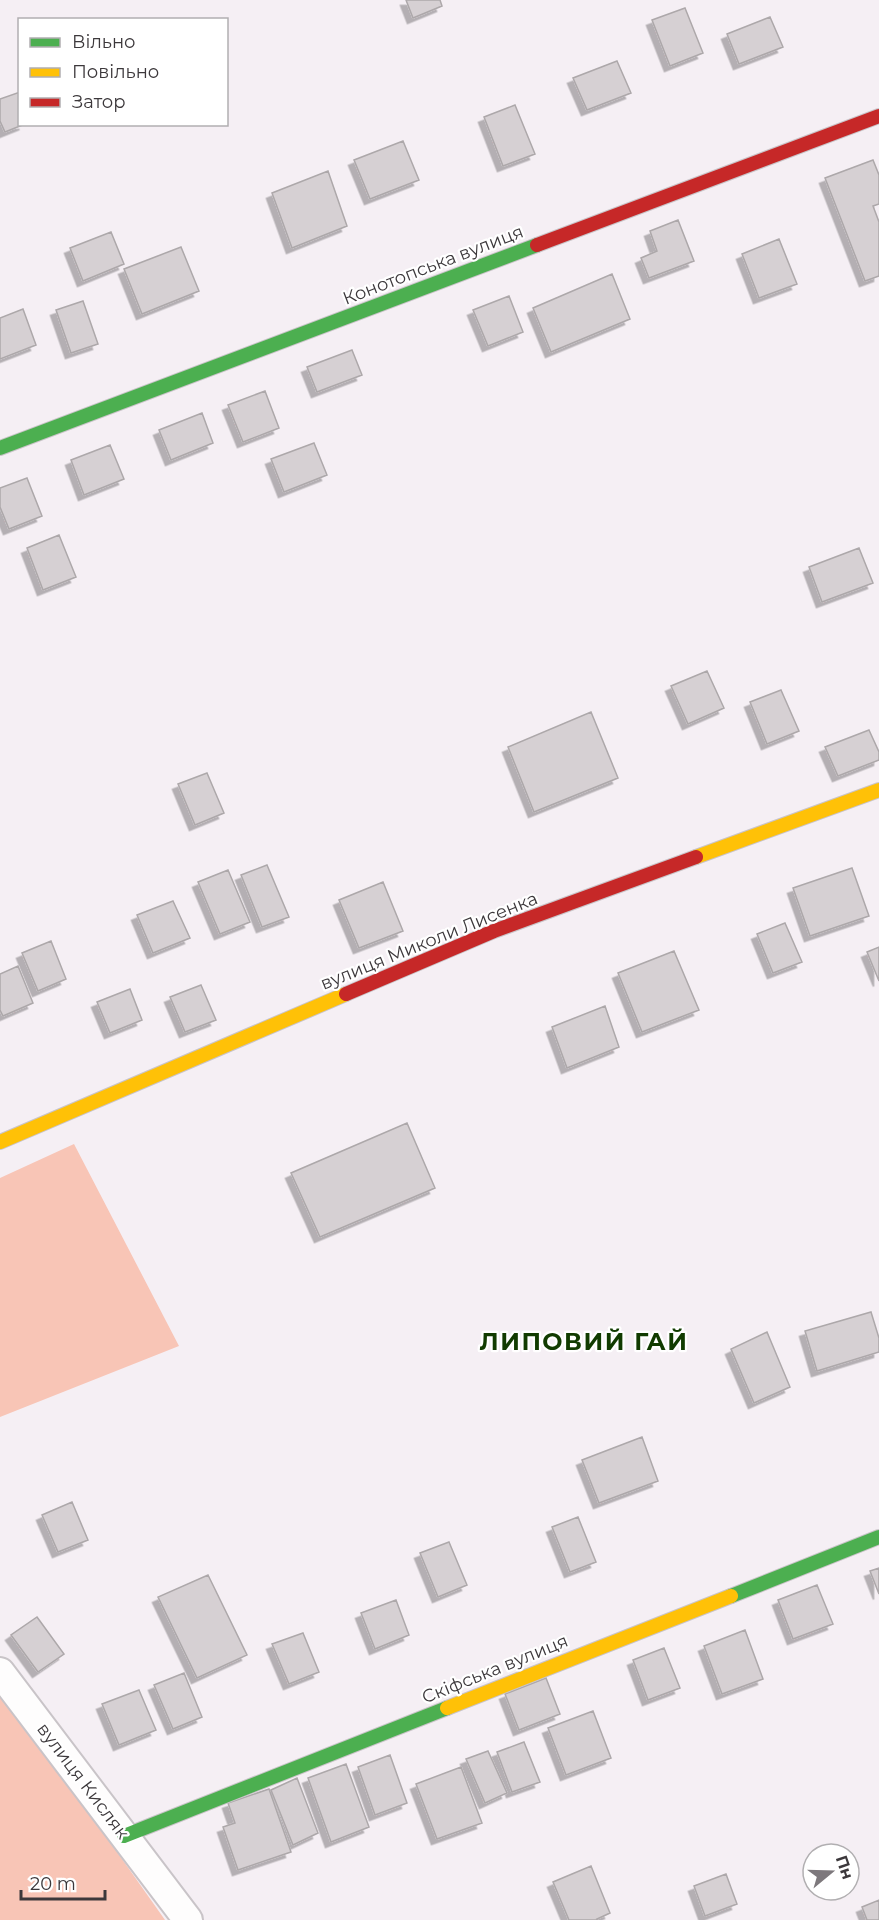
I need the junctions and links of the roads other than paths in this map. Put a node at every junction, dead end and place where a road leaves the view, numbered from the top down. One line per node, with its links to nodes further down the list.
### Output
1 (879, 116): 2 (street, Конотопська вулиця)
2 (0, 448)
3 (879, 790): 4 (street, вулиця Миколи Лисенка)
4 (0, 1142)
5 (879, 1537): 7 (street, Скіфська вулиця)
6 (0, 1671): 7 (street, вулиця Кисляк)
7 (124, 1836): 8 (street, вулиця Кисляк)
8 (188, 1920)

